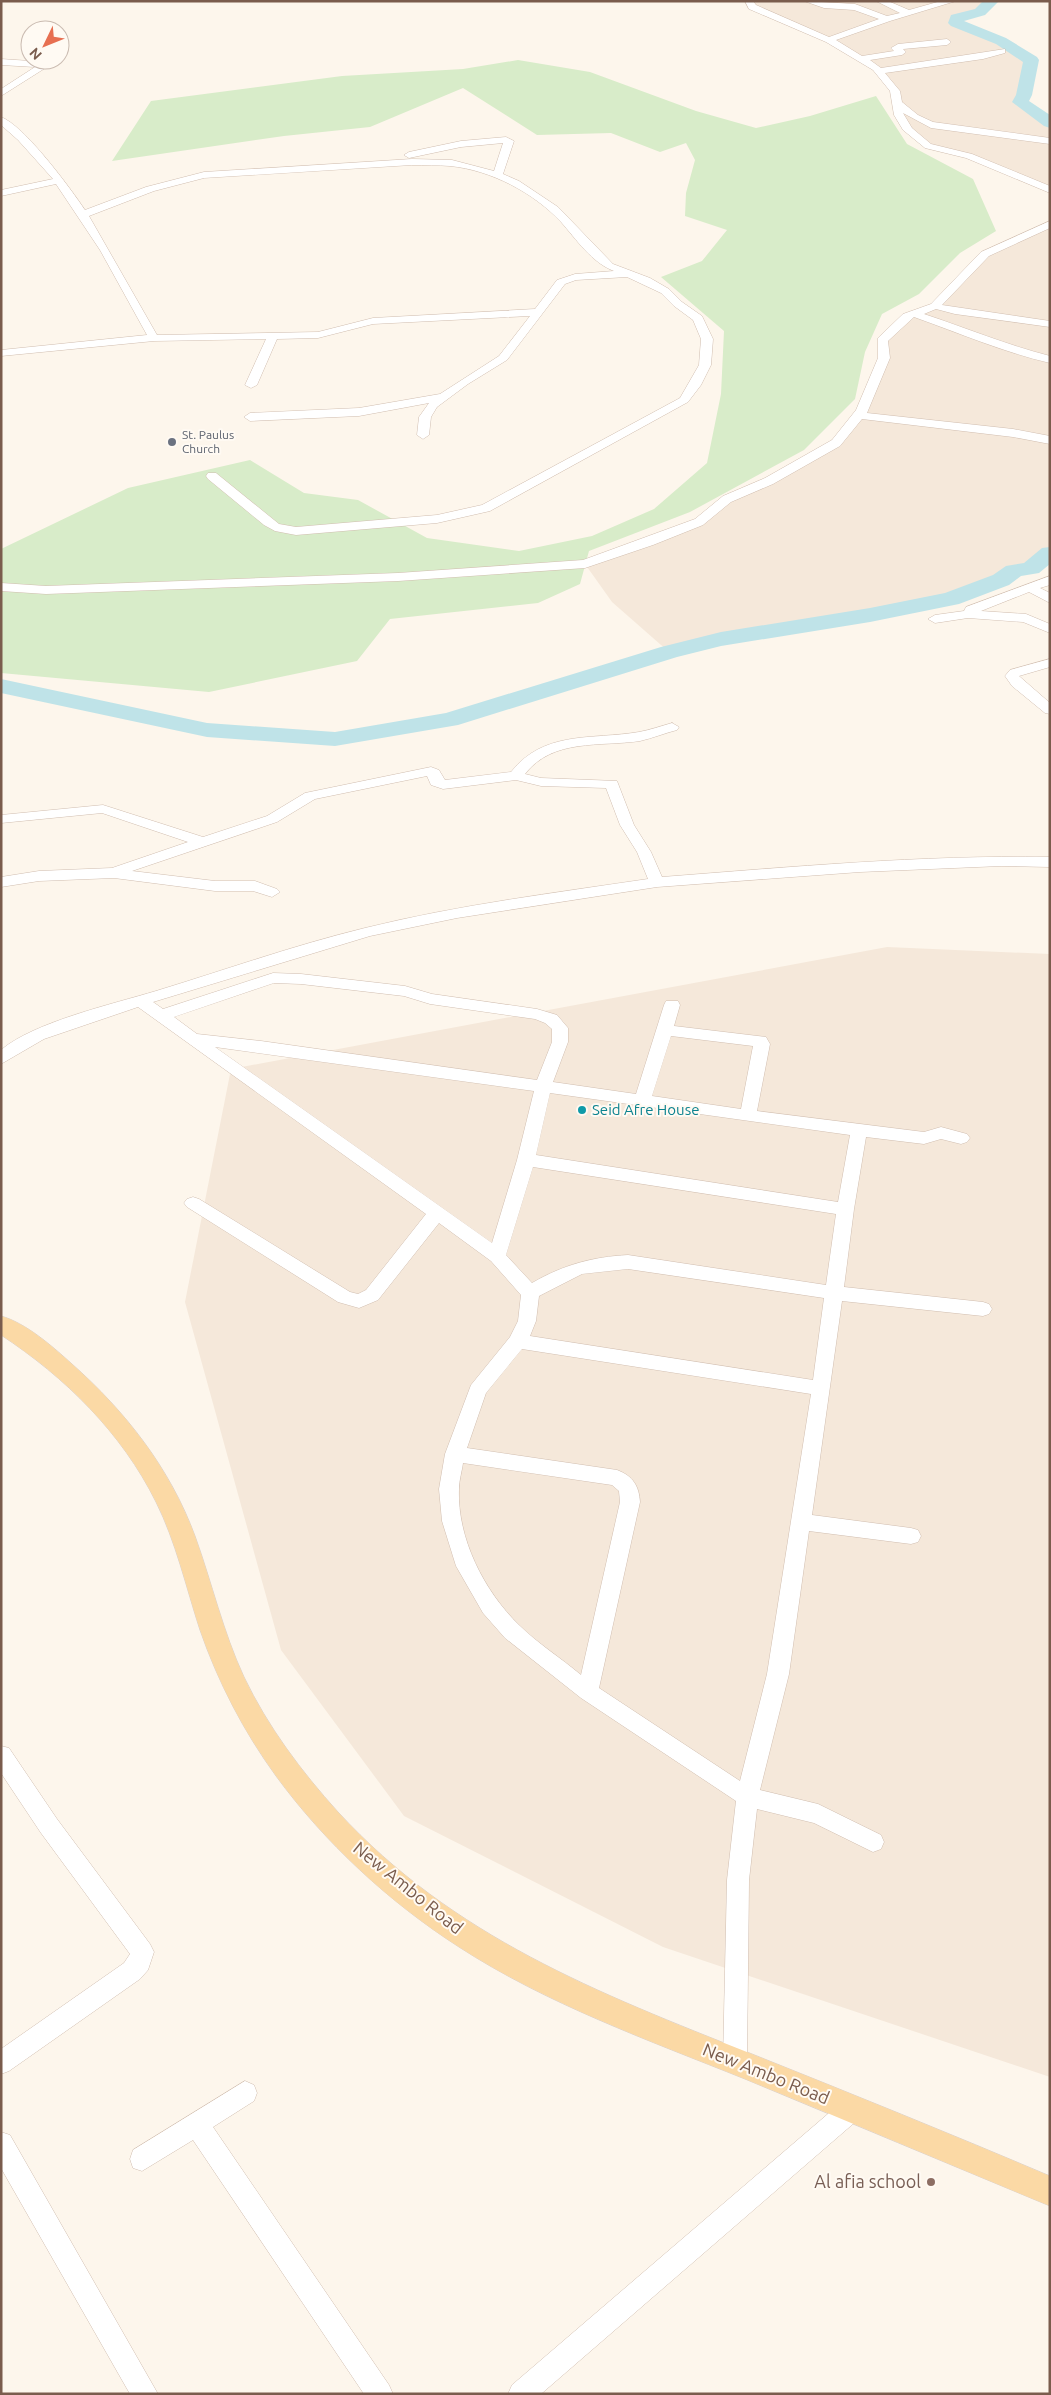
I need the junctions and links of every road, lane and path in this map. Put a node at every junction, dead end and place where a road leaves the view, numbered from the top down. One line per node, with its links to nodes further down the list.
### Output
1 (749, 1): 8 (street)
2 (808, 1): 7 (street)
3 (924, 1): 6 (street)
4 (952, 1): 6 (street)
5 (883, 2): 6 (street)
6 (904, 12): 7 (street)
7 (887, 19): 8 (street)
8 (829, 40): 11 (street)
9 (947, 42): 11 (street)
10 (1002, 50): 13 (street)
11 (861, 59): 13 (street)
12 (1, 62): 14 (street)
13 (879, 72): 15 (street)
14 (1, 92)
15 (897, 103): 17 (street); 21 (street)
16 (1, 120): 20 (street)
17 (1050, 141)
18 (374, 165): 19 (street); 19 (street); 23 (street)
19 (498, 175): 25 (street)
20 (58, 181): 22 (street); 23 (street)
21 (1050, 190)
22 (1, 193)
23 (82, 216): 31 (street)
24 (1050, 224): 26 (street)
25 (628, 274): 27 (street); 40 (street)
26 (935, 306): 28 (street); 29 (street)
27 (540, 312): 30 (street); 35 (street)
28 (915, 314): 33 (street); 36 (street)
29 (1050, 324)
30 (272, 336): 31 (street); 34 (street)
31 (154, 338): 32 (street)
32 (1, 353)
33 (1050, 360)
34 (251, 385)
35 (443, 397): 37 (street); 38 (street)
36 (858, 415): 39 (street); 42 (street)
37 (250, 417)
38 (424, 435)
39 (1050, 440)
40 (212, 476)
41 (1050, 580): 43 (street)
42 (1, 587)
43 (1028, 587): 44 (street); 45 (street)
44 (1050, 599)
45 (968, 614): 46 (street); 47 (street)
46 (935, 619)
47 (1050, 629)
48 (1050, 664): 50 (street)
49 (1050, 691): 50 (street)
50 (1034, 697): 51 (street)
51 (1050, 710)
52 (672, 727): 53 (street)
53 (516, 776): 55 (street); 59 (street)
54 (1, 819): 55 (street)
55 (204, 842): 57 (street)
56 (1050, 862): 59 (street)
57 (114, 873): 58 (street); 60 (street)
58 (1, 882)
59 (657, 882): 61 (street)
60 (272, 892)
61 (140, 1002): 63 (street); 66 (street)
62 (672, 1005): 64 (street)
63 (160, 1016): 65 (street); 67 (street)
64 (664, 1030): 68 (street); 69 (street)
65 (194, 1039): 67 (street); 75 (street)
66 (1, 1059)
67 (544, 1087): 68 (street); 72 (street)
68 (643, 1100): 69 (street)
69 (748, 1115): 70 (street)
70 (859, 1131): 71 (street); 74 (street)
71 (961, 1138)
72 (526, 1160): 74 (street); 76 (street)
73 (193, 1203): 75 (street)
74 (845, 1209): 77 (street)
75 (436, 1213): 76 (street)
76 (497, 1256): 78 (street)
77 (833, 1293): 78 (street); 79 (street); 82 (street)
78 (530, 1294): 81 (street)
79 (983, 1309)
80 (1, 1324): 90 (main road, New Ambo Road)
81 (518, 1341): 82 (street); 83 (street)
82 (821, 1388): 84 (street)
83 (455, 1454): 86 (street); 86 (street)
84 (800, 1522): 85 (street); 88 (street)
85 (911, 1536)
86 (588, 1692): 88 (street)
87 (1, 1755): 91 (street)
88 (748, 1797): 89 (street); 90 (street)
89 (873, 1842)
90 (735, 2062): 93 (main road, New Ambo Road)
91 (1, 2063)
92 (245, 2093): 94 (street)
93 (852, 2109): 97 (main road, New Ambo Road); 100 (street)
94 (197, 2125): 96 (street); 99 (street)
95 (1, 2144): 98 (street)
96 (142, 2159)
97 (1050, 2191)
98 (145, 2394)
99 (380, 2394)
100 (520, 2394)

